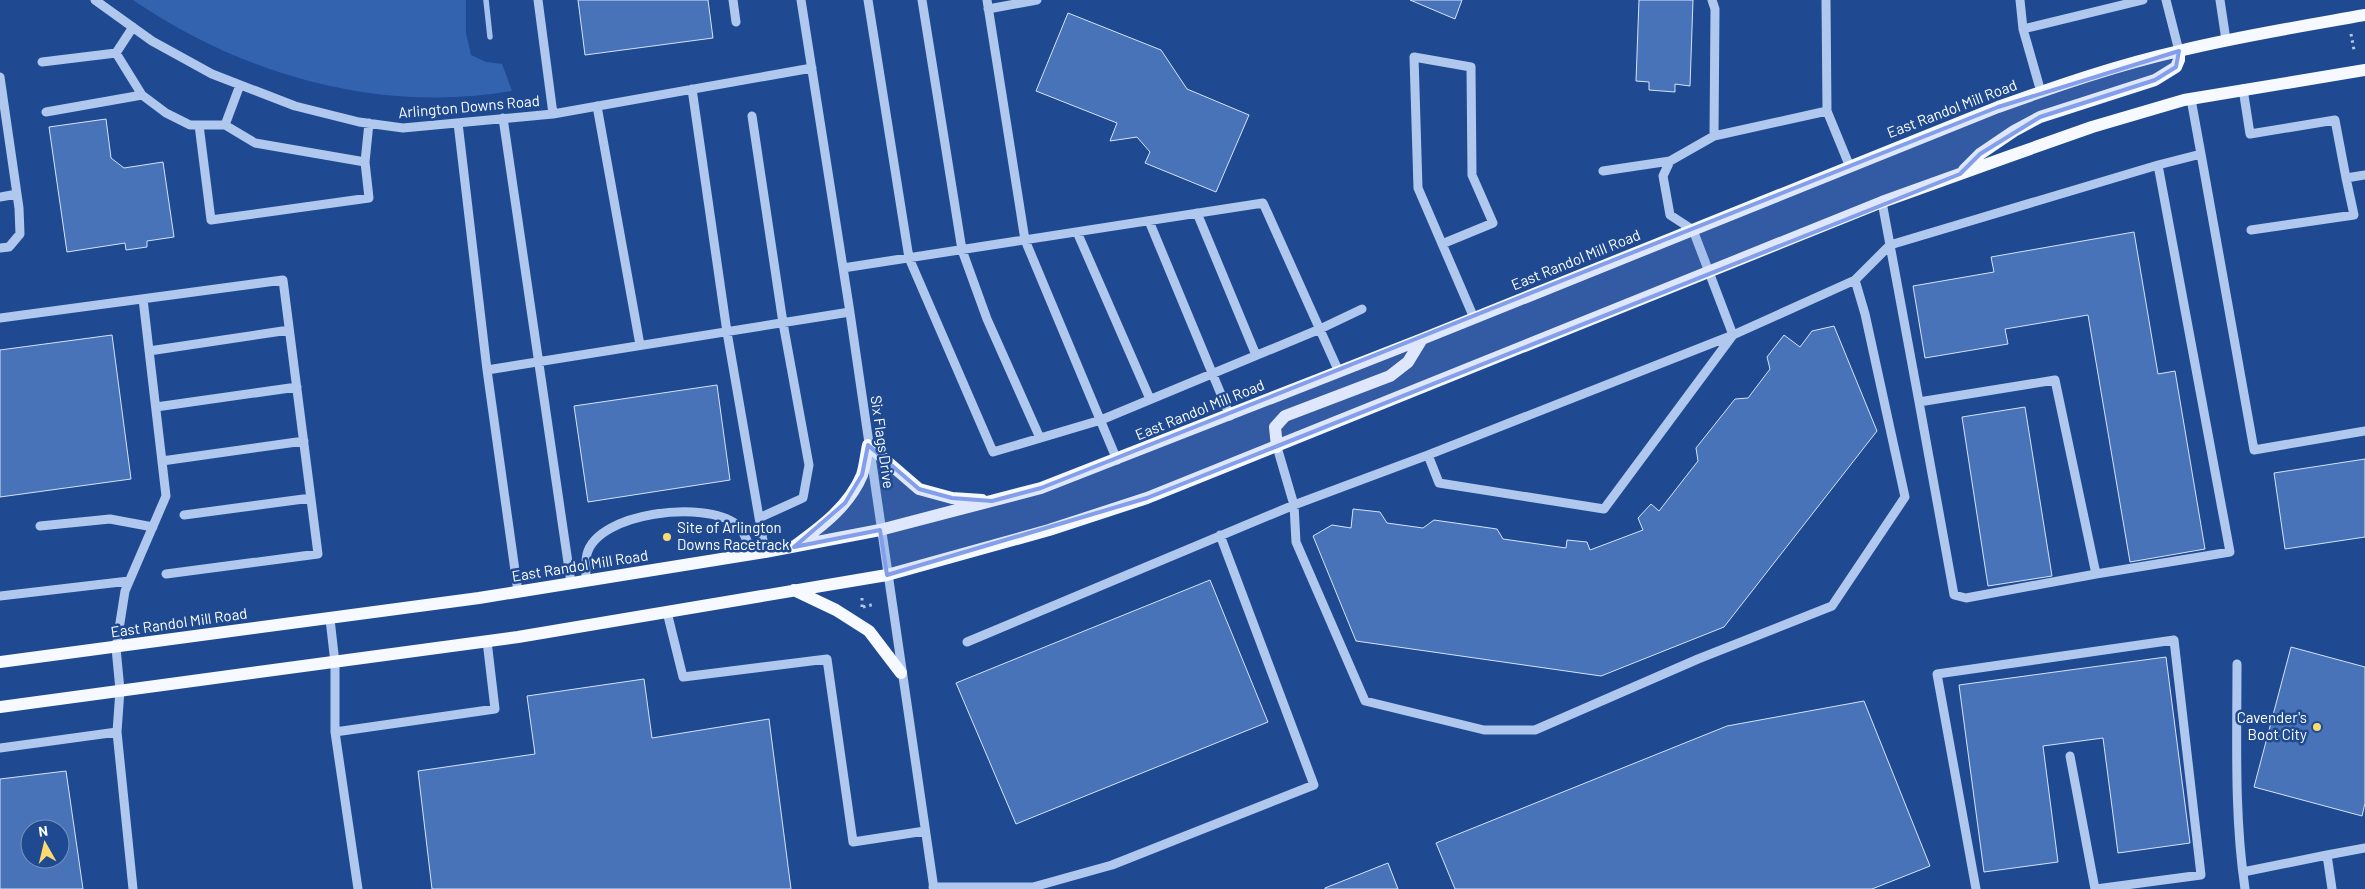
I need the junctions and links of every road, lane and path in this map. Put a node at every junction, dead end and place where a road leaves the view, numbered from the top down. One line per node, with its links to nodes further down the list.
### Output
1 (95, 0): 17 (street, Arlington Downs Road)
2 (538, 0): 37 (street)
3 (733, 0): 16 (street)
4 (801, 0): 25 (street, Six Flags Drive)
5 (868, 0): 67 (street)
6 (922, 0): 66 (street)
7 (1037, 0): 14 (street)
8 (1712, 0): 44 (street)
9 (1826, 0): 35 (street)
10 (2020, 0): 18 (street)
11 (2143, 0): 18 (street)
12 (2166, 0): 22 (street)
13 (2220, 0): 20 (street)
14 (988, 5): 62 (street)
15 (2365, 15): 20 (main road, East Randol Mill Road)
16 (736, 22)
17 (133, 27): 23 (street); 28 (street, Arlington Downs Road)
18 (2023, 30): 31 (street)
19 (2351, 31): 21 (path)
20 (2226, 40): 22 (main road, East Randol Mill Road)
21 (2354, 50)
22 (2178, 51): 31 (main road, East Randol Mill Road); 51 (main road)
23 (116, 53): 24 (street); 32 (street)
24 (42, 62)
25 (812, 68): 29 (street, Arlington Downs Road); 68 (street, Six Flags Drive)
26 (2365, 70): 30 (main road)
27 (0, 77): 54 (street)
28 (240, 85): 40 (street, Arlington Downs Road); 43 (street)
29 (692, 89): 34 (street, Arlington Downs Road); 79 (street)
30 (2243, 89): 33 (main road); 53 (street)
31 (2041, 92): 49 (main road, East Randol Mill Road)
32 (142, 95): 36 (street); 42 (street)
33 (2191, 99): 45 (street); 51 (main road)
34 (597, 106): 37 (street, Arlington Downs Road); 82 (street)
35 (1827, 111): 44 (street); 49 (street)
36 (46, 112)
37 (553, 114): 39 (street, Arlington Downs Road)
38 (752, 116): 76 (street)
39 (503, 118): 41 (street, Arlington Downs Road); 85 (street)
40 (370, 123): 41 (street, Arlington Downs Road); 47 (street)
41 (458, 123): 86 (street)
42 (199, 125): 43 (street); 47 (street)
43 (225, 125): 47 (street)
44 (1714, 136): 46 (street)
45 (2201, 154): 48 (street); 95 (street)
46 (1670, 161): 50 (street); 59 (street)
47 (365, 162)
48 (2158, 165): 64 (street); 116 (street)
49 (1850, 167): 59 (main road, East Randol Mill Road)
50 (1603, 171)
51 (1960, 174): 56 (main road)
52 (2365, 175): 53 (street)
53 (2346, 178): 60 (street)
54 (17, 194): 55 (street); 65 (street)
55 (0, 197)
56 (1882, 202): 64 (street); 69 (main road)
57 (1198, 213): 58 (street); 77 (street); 84 (street)
58 (1149, 221): 61 (street); 88 (street)
59 (1693, 230): 69 (street); 75 (main road, East Randol Mill Road)
60 (2251, 230)
61 (1077, 232): 62 (street); 90 (street)
62 (1025, 240): 66 (street); 94 (street)
63 (1442, 244): 63 (street); 75 (street)
64 (1890, 245): 70 (street); 91 (street)
65 (0, 248)
66 (962, 250): 67 (street); 96 (street)
67 (909, 258): 68 (street); 96 (street)
68 (843, 268): 73 (street, Six Flags Drive)
69 (1708, 271): 80 (street); 99 (main road)
70 (1855, 280): 80 (street); 105 (street)
71 (142, 299): 74 (street); 78 (street); 83 (street)
72 (1362, 309): 77 (street)
73 (850, 312): 76 (street); 98 (street, Six Flags Drive)
74 (0, 318)
75 (1474, 318): 81 (main road, East Randol Mill Road)
76 (783, 323): 79 (street); 107 (street)
77 (1320, 329): 84 (street); 87 (street)
78 (290, 330): 83 (street); 89 (street)
79 (727, 332): 82 (street); 107 (street)
80 (1733, 335): 100 (street); 100 (street)
81 (1422, 339): 87 (main road, East Randol Mill Road); 99 (main road)
82 (640, 345): 85 (street)
83 (149, 351): 92 (street)
84 (1256, 355): 88 (street)
85 (539, 362): 86 (street); 120 (street)
86 (487, 370): 122 (street)
87 (1339, 372): 93 (main road, East Randol Mill Road)
88 (1212, 374): 90 (street); 93 (street)
89 (297, 387): 92 (street); 97 (street)
90 (1150, 399): 94 (street)
91 (1919, 402): 116 (street); 116 (street)
92 (156, 407): 102 (street)
93 (1230, 416): 101 (main road, East Randol Mill Road)
94 (1101, 420): 96 (street); 101 (street)
95 (2365, 431)
96 (1040, 438)
97 (304, 442): 102 (street); 103 (street)
98 (868, 445): 104 (main road); 110 (street, Six Flags Drive); 112 (main road)
99 (1277, 447): 105 (street); 117 (main road)
100 (1428, 455): 105 (street)
101 (1117, 460): 104 (main road, East Randol Mill Road)
102 (162, 461): 109 (street)
103 (311, 498): 106 (street); 115 (street)
104 (992, 501): 110 (main road, East Randol Mill Road)
105 (1294, 505): 111 (street)
106 (184, 515)
107 (760, 518): 113 (street)
108 (40, 526): 109 (street)
109 (153, 527): 118 (street)
110 (880, 530): 112 (main road, East Randol Mill Road); 117 (street, Six Flags Drive)
111 (1220, 536): 129 (street); 145 (street)
112 (794, 547): 113 (main road, East Randol Mill Road)
113 (765, 552): 114 (main road, East Randol Mill Road)
114 (752, 554): 119 (main road, East Randol Mill Road); 119 (street)
115 (166, 574)
116 (2096, 574)
117 (887, 575): 121 (main road); 134 (street, Six Flags Drive)
118 (129, 580): 123 (street); 130 (street)
119 (586, 581): 120 (main road, East Randol Mill Road)
120 (571, 583): 122 (main road, East Randol Mill Road)
121 (794, 590): 126 (main road); 134 (main road)
122 (518, 592): 127 (main road, East Randol Mill Road)
123 (0, 596)
124 (875, 604): 125 (path)
125 (863, 607)
126 (667, 612): 128 (main road); 141 (street)
127 (330, 619): 130 (main road, East Randol Mill Road); 132 (street)
128 (487, 641): 132 (main road); 138 (street)
129 (967, 642)
130 (116, 648): 131 (main road, East Randol Mill Road); 135 (street)
131 (0, 662)
132 (335, 663): 135 (main road); 138 (street)
133 (2237, 664): 144 (street)
134 (901, 673): 141 (street, Six Flags Drive)
135 (120, 690): 136 (main road); 137 (street)
136 (0, 707)
137 (117, 732): 139 (street); 146 (street)
138 (335, 732): 147 (street)
139 (0, 748)
140 (2070, 756): 149 (street)
141 (925, 831): 145 (street, Six Flags Drive)
142 (2365, 848): 143 (street)
143 (2327, 855): 144 (street); 151 (street)
144 (2243, 872): 150 (street)
145 (934, 888)
146 (134, 889)
147 (358, 889)
148 (1976, 889): 149 (street)
149 (2096, 889)
150 (2245, 889)
151 (2332, 889)

